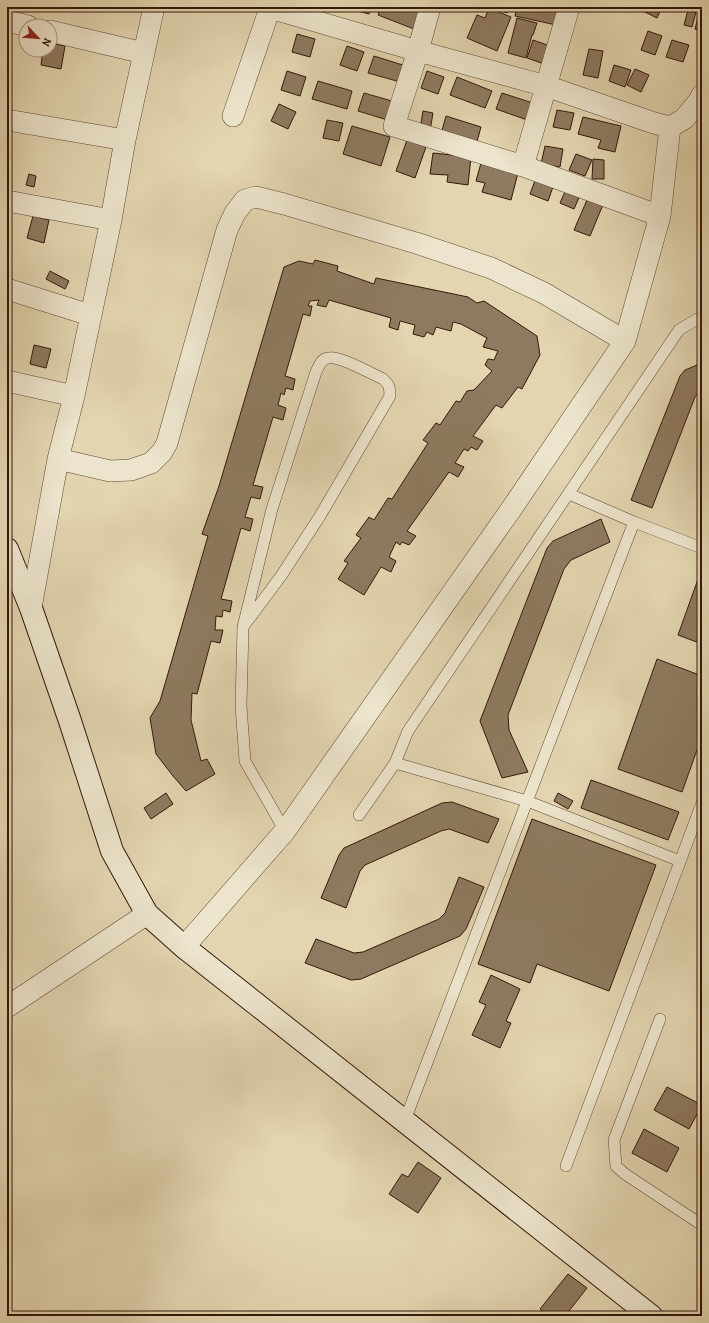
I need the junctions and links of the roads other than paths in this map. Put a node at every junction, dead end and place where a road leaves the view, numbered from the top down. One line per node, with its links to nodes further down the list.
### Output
1 (154, 7): 9 (street)
2 (269, 7): 8 (street); 12 (street)
3 (430, 7): 8 (street)
4 (569, 7): 10 (street)
5 (7, 21): 6 (street)
6 (18, 24)
7 (58, 33): 9 (street)
8 (418, 51): 10 (street); 16 (street)
9 (144, 53): 15 (street)
10 (546, 86): 14 (street); 16 (street)
11 (702, 95): 14 (street)
12 (233, 116)
13 (7, 120): 15 (street)
14 (670, 127): 18 (street)
15 (125, 140): 19 (street)
16 (523, 166): 18 (street)
17 (7, 201): 19 (street)
18 (660, 216): 23 (street)
19 (112, 220): 21 (street)
20 (7, 289): 21 (street)
21 (90, 316): 25 (street)
22 (702, 320): 27 (lane)
23 (625, 340): 26 (street); 37 (street)
24 (7, 381): 25 (street)
25 (74, 396): 26 (street)
26 (58, 459): 31 (street)
27 (569, 494): 28 (lane); 33 (lane)
28 (634, 522): 29 (lane); 34 (lane)
29 (702, 548)
30 (7, 549): 31 (main road)
31 (31, 608): 39 (main road)
32 (242, 627): 32 (lane); 37 (lane)
33 (395, 763): 34 (lane); 36 (lane)
34 (527, 801): 38 (lane); 43 (lane)
35 (702, 803): 38 (lane)
36 (359, 815)
37 (285, 831): 40 (street)
38 (680, 861): 44 (lane)
39 (147, 914): 40 (main road); 41 (street)
40 (184, 947): 43 (main road)
41 (7, 1007)
42 (660, 1019): 45 (lane)
43 (405, 1120): 46 (main road)
44 (566, 1166)
45 (702, 1225)
46 (651, 1316)

